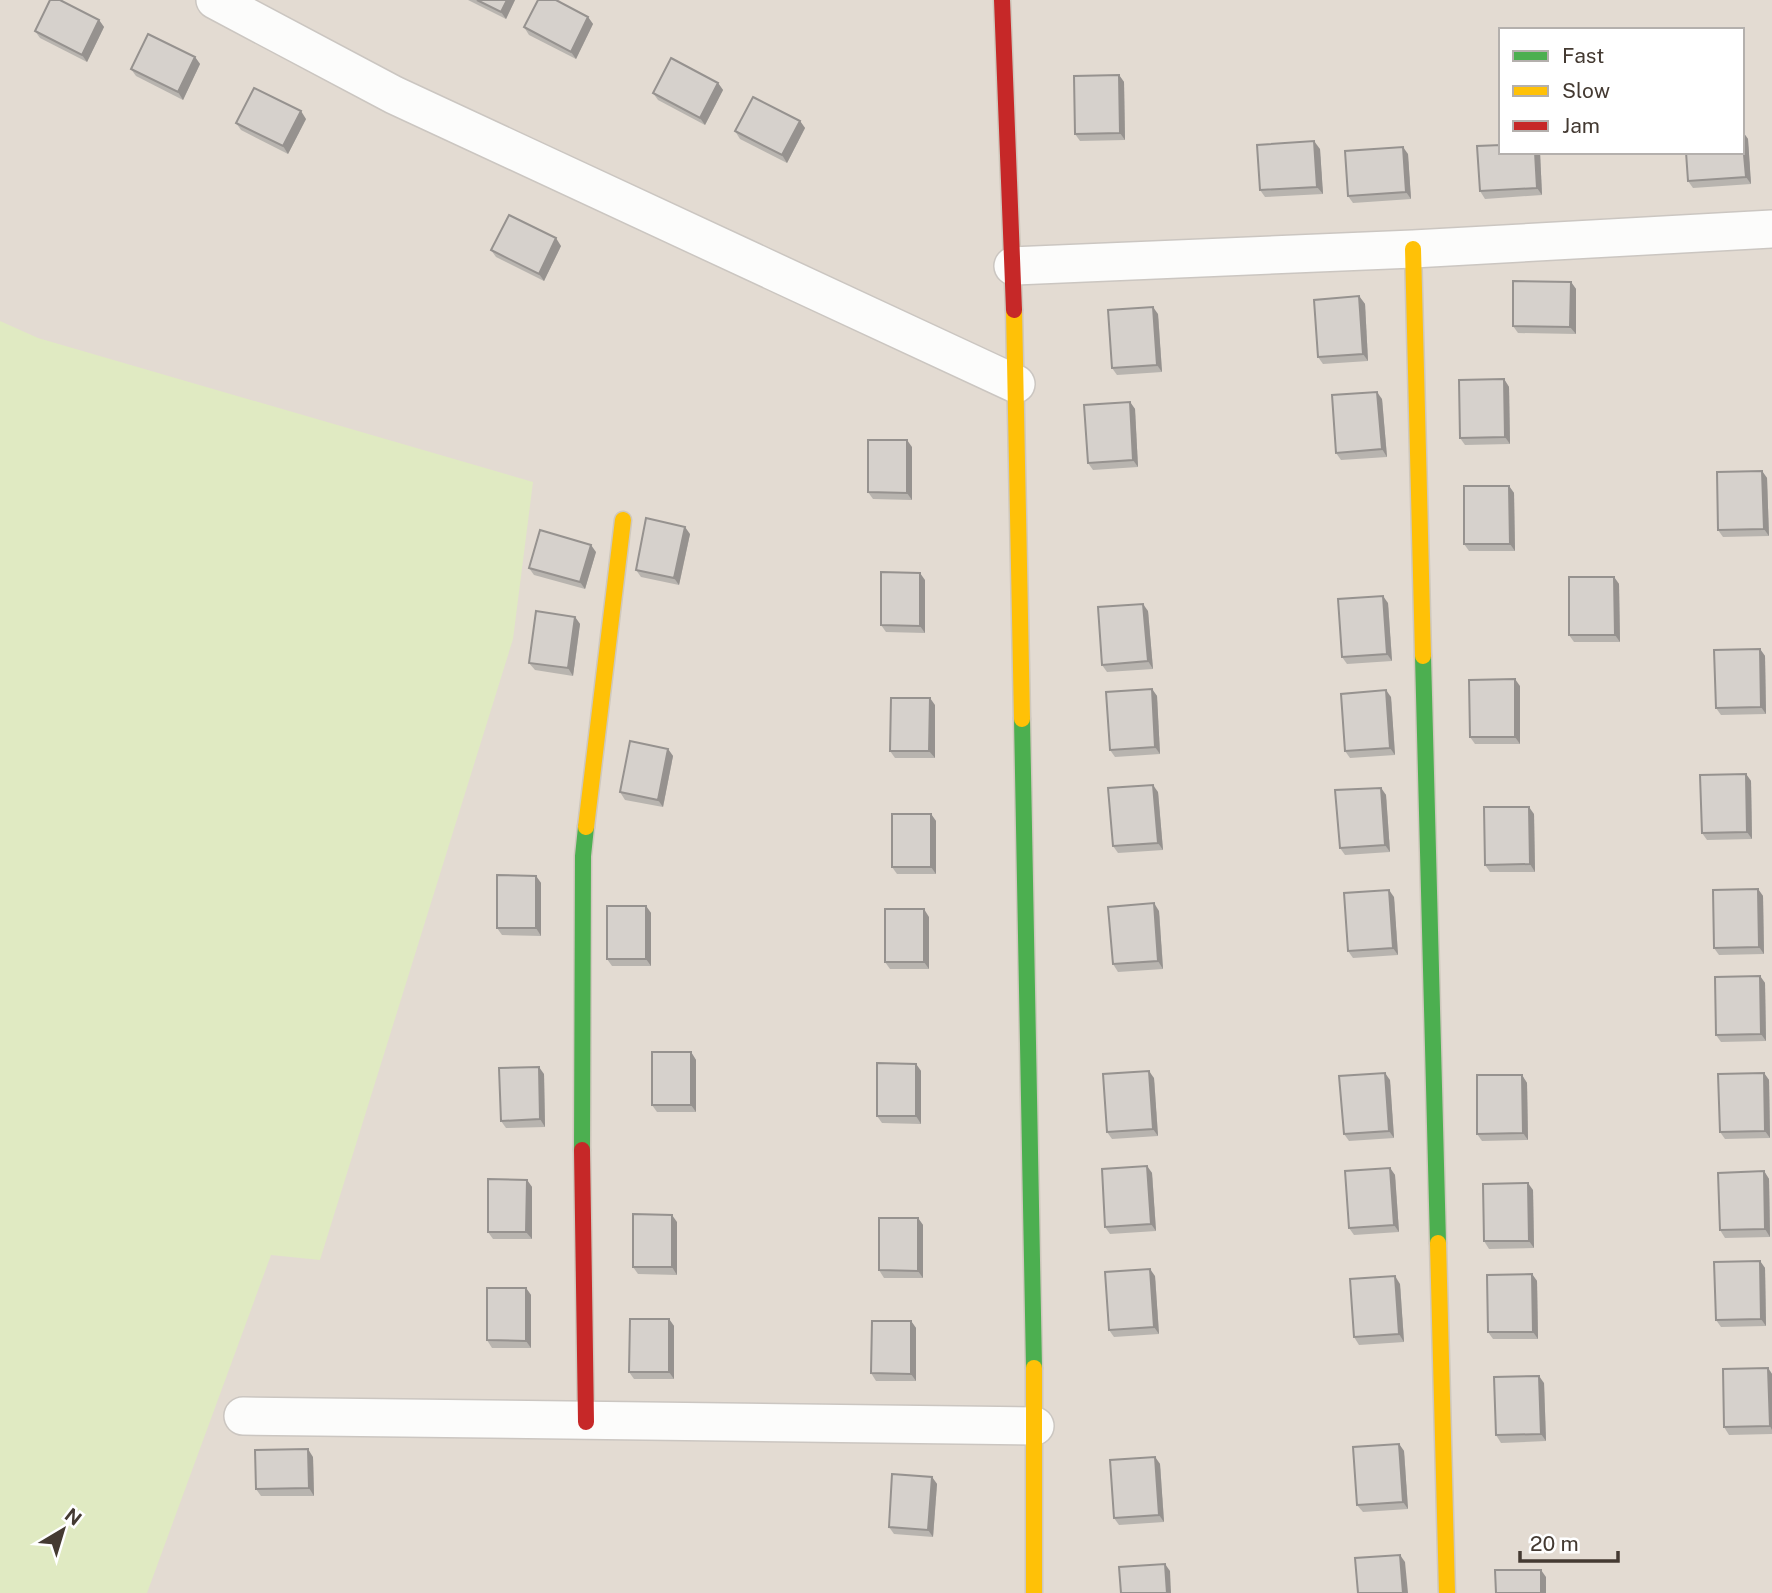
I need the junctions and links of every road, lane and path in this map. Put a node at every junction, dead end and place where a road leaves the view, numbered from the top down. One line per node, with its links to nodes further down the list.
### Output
1 (215, 0): 6 (street)
2 (1002, 0): 5 (street)
3 (1772, 229): 4 (street)
4 (1413, 249): 5 (street); 12 (street)
5 (1013, 265): 6 (street)
6 (1016, 384): 10 (street)
7 (623, 520): 9 (street)
8 (243, 1416): 9 (street)
9 (586, 1422): 10 (street)
10 (1035, 1426): 11 (street)
11 (1034, 1593)
12 (1447, 1593)

